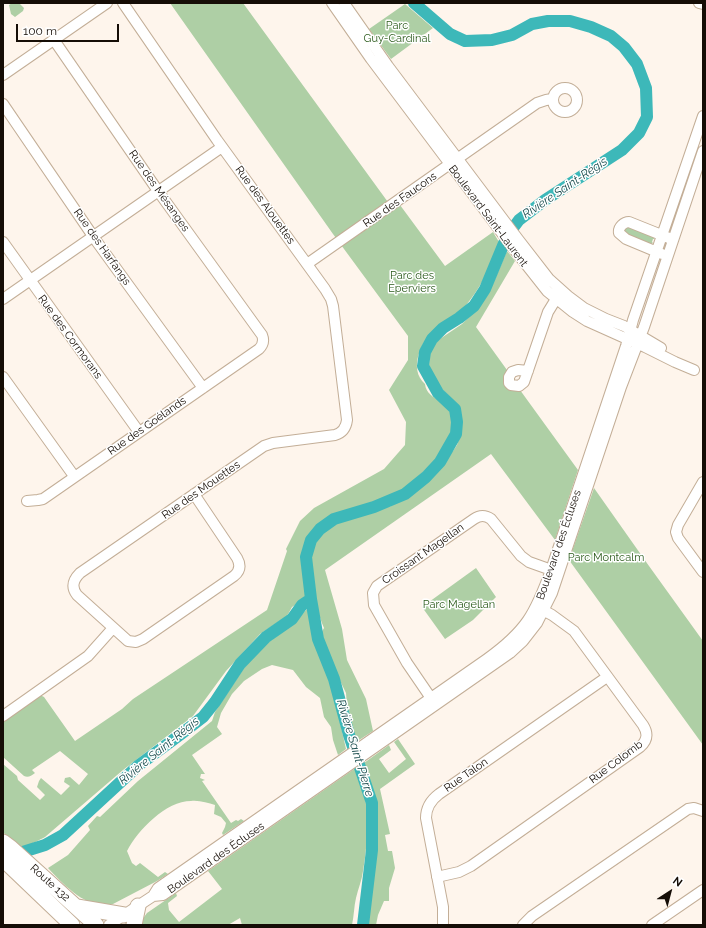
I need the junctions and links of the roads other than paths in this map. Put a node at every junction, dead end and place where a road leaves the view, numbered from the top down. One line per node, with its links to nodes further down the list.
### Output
1 (107, 3): 7 (street)
2 (123, 3): 12 (street, Rue des Alouettes)
3 (332, 3): 14 (street, Boulevard Saint-Laurent)
4 (344, 3): 14 (street, Boulevard Saint-Laurent)
5 (699, 3): 6 (street)
6 (703, 4)
7 (54, 40): 8 (street); 15 (street, Rue des Mésanges)
8 (3, 75)
9 (552, 99): 14 (street, Rue des Faucons)
10 (3, 104): 17 (street, Rue des Harfangs)
11 (703, 116): 16 (street, Boulevard des Écluses)
12 (222, 147): 15 (street); 23 (street, Rue des Alouettes)
13 (703, 151): 18 (street, Boulevard des Écluses)
14 (454, 161): 20 (street, Boulevard Saint-Laurent); 23 (street, Rue des Faucons)
15 (158, 191): 17 (street); 28 (street, Rue des Mésanges)
16 (663, 235): 18 (street); 21 (street, Boulevard des Écluses); 21 (street)
17 (93, 236): 24 (street); 32 (street, Rue des Harfangs)
18 (673, 239): 22 (street, Boulevard des Écluses)
19 (3, 242): 24 (street, Rue des Cormorans)
20 (515, 244): 26 (street, Boulevard Saint-Laurent); 27 (street, Boulevard Saint-Laurent)
21 (656, 252): 22 (street); 27 (street, Boulevard des Écluses)
22 (667, 256): 27 (street, Boulevard des Écluses)
23 (307, 264): 34 (street, Rue des Alouettes)
24 (29, 280): 25 (street); 35 (street, Rue des Cormorans)
25 (3, 299)
26 (556, 299): 27 (street, Boulevard Saint-Laurent); 29 (street)
27 (634, 337): 30 (street, Boulevard Saint-Laurent); 40 (street, Boulevard des Écluses)
28 (263, 343): 32 (street, Rue des Goélands)
29 (528, 372)
30 (699, 373)
31 (3, 378): 33 (street)
32 (203, 388): 35 (street, Rue des Goélands)
33 (6, 389): 36 (street)
34 (344, 430): 38 (street, Rue des Mouettes)
35 (139, 432): 36 (street, Rue des Goélands)
36 (74, 476): 39 (street, Rue des Goélands)
37 (703, 482): 41 (street)
38 (194, 494): 43 (street, Rue des Mouettes); 43 (street)
39 (27, 501)
40 (555, 571): 42 (street, Boulevard des Écluses); 45 (street, Croissant Magellan)
41 (703, 572)
42 (540, 609): 44 (street, Rue Colomb); 45 (street, Boulevard des Écluses)
43 (113, 628): 46 (street)
44 (607, 676): 49 (street, Rue Talon); 49 (street, Rue Colomb)
45 (434, 702): 51 (street, Boulevard des Écluses)
46 (3, 716)
47 (700, 809): 54 (street)
48 (6, 853): 52 (highway, Route 132); 55 (highway, Route 132)
49 (437, 877): 58 (street, Rue Talon)
50 (703, 890): 59 (street)
51 (138, 906): 53 (highway)
52 (77, 908): 53 (highway); 56 (highway, Route 132)
53 (129, 920): 57 (street)
54 (524, 923)
55 (72, 925)
56 (96, 925)
57 (109, 925)
58 (443, 925)
59 (652, 925)

